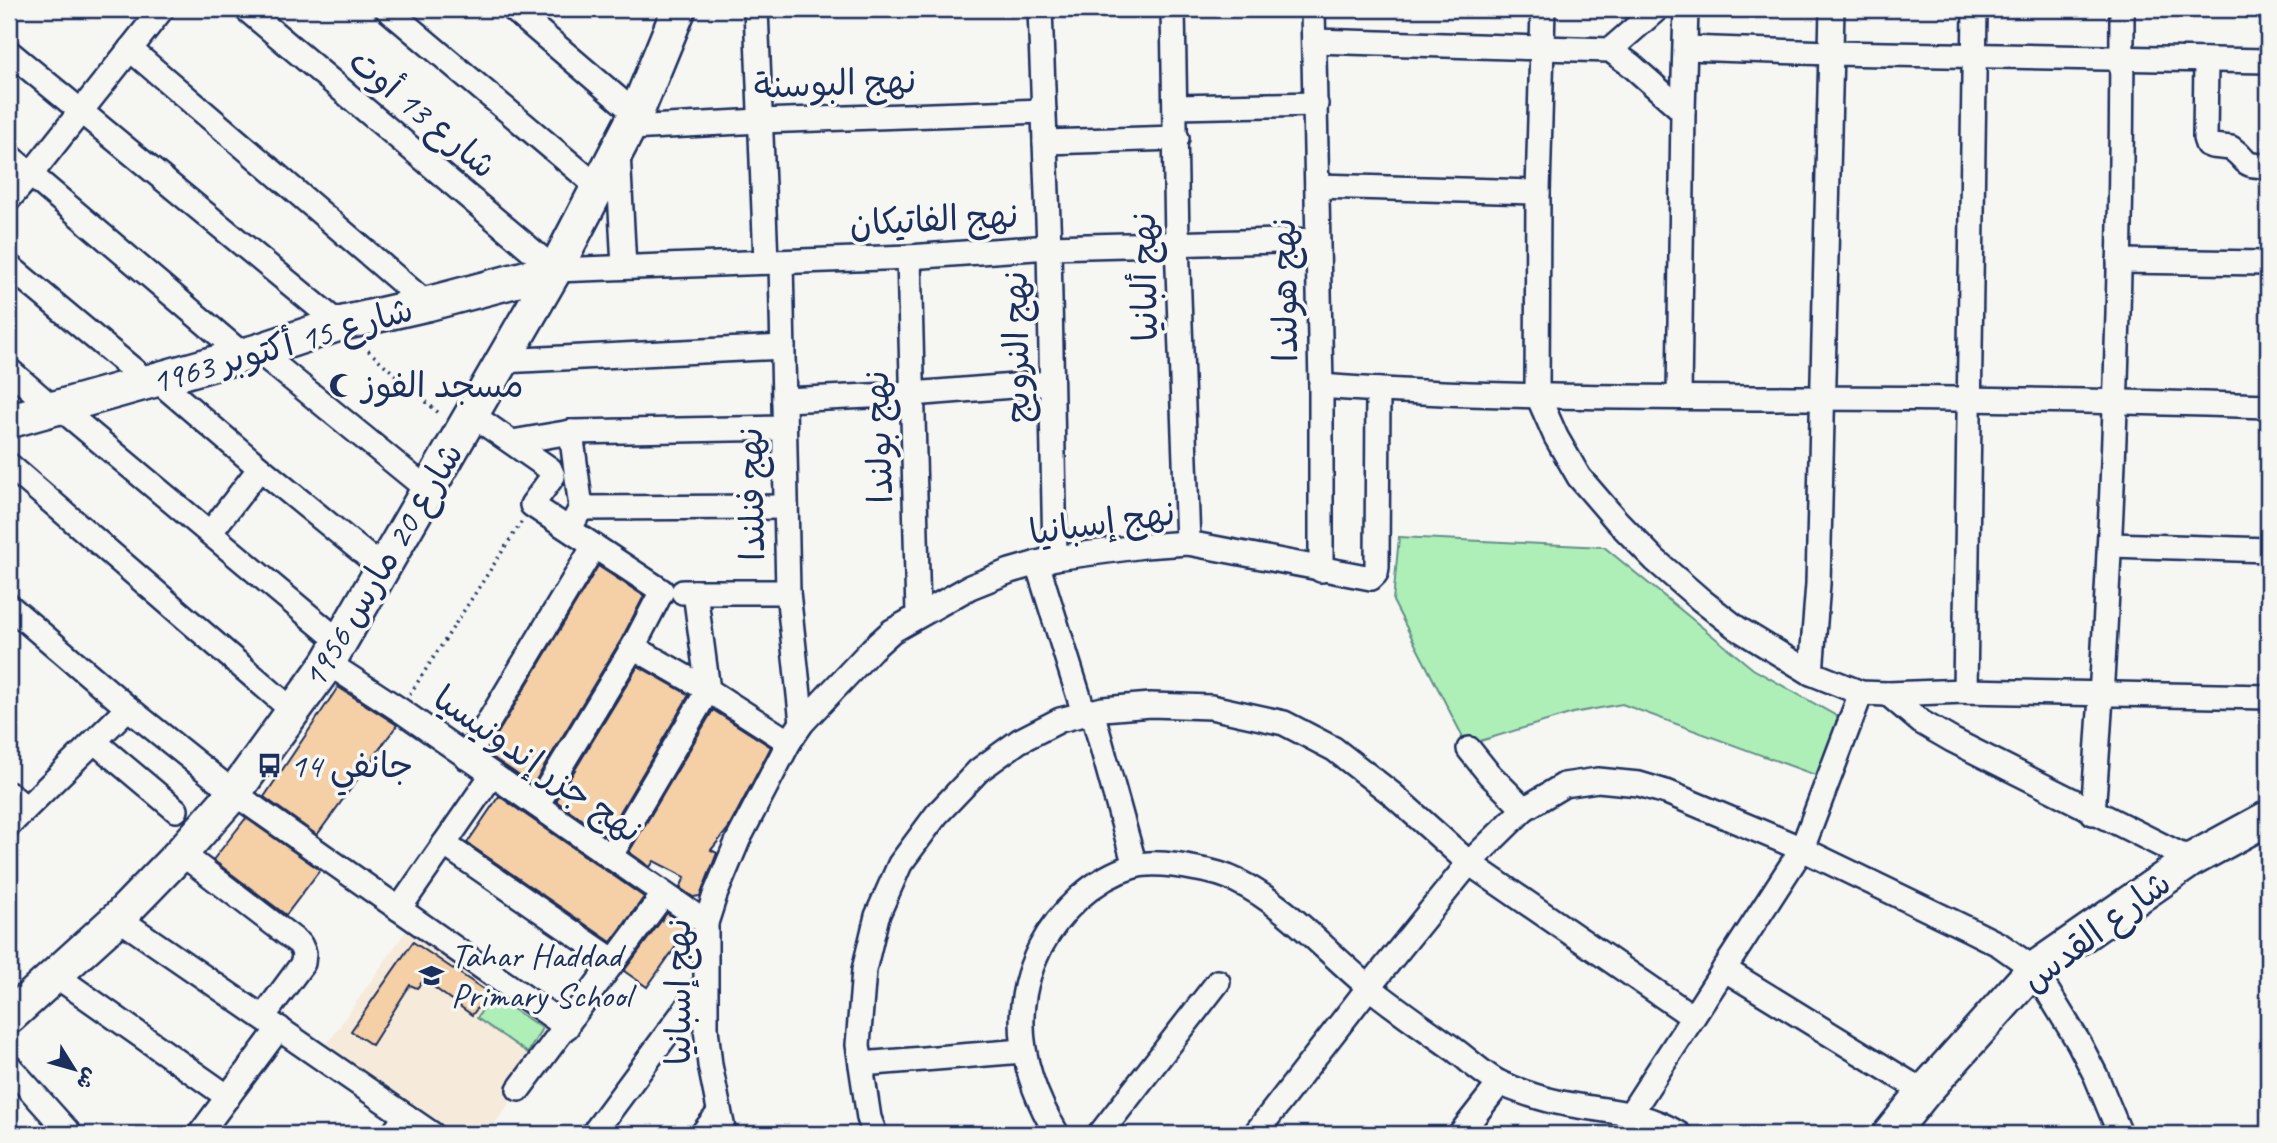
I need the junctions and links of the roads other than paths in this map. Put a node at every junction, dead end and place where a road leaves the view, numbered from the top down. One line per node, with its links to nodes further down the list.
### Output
1 (162, 9): 19 (street)
2 (246, 9): 52 (street, شارع 13 أوت)
3 (387, 9): 40 (street)
4 (513, 9): 33 (street)
5 (756, 9): 32 (street, نهج فنلندا)
6 (1040, 9): 30 (street, نهج النرويج)
7 (1173, 9): 28 (street, نهج ألبانيا)
8 (1313, 9): 16 (street, نهج هولندا)
9 (1543, 9): 17 (street)
10 (1657, 9): 20 (street)
11 (1686, 9): 18 (street)
12 (1832, 9): 22 (street)
13 (1975, 9): 23 (street)
14 (2122, 9): 24 (street)
15 (671, 13): 33 (street, شارع 20 مارس 1956)
16 (1314, 41): 17 (street); 27 (street, نهج هولندا)
17 (1542, 47): 20 (street); 41 (street)
18 (1686, 48): 22 (street); 31 (street)
19 (130, 49): 29 (street); 53 (street)
20 (1610, 50): 31 (street)
21 (9, 52): 29 (street)
22 (1831, 53): 23 (street); 66 (street)
23 (1974, 55): 24 (street); 67 (street)
24 (2122, 60): 25 (street); 47 (street)
25 (2206, 60): 26 (street); 37 (street)
26 (2268, 61)
27 (1316, 104): 28 (street); 39 (street, نهج هولندا)
28 (1176, 107): 34 (street, نهج ألبانيا)
29 (81, 111): 38 (street); 54 (street)
30 (1044, 111): 32 (street, نهج البوسنة); 35 (street, نهج النرويج)
31 (1683, 111): 65 (street)
32 (760, 121): 33 (street, نهج البوسنة); 48 (street, نهج فنلندا)
33 (628, 131): 40 (street, شارع 20 مارس 1956); 51 (street)
34 (1177, 138): 35 (street); 44 (street, نهج ألبانيا)
35 (1045, 142): 45 (street, نهج النرويج)
36 (9, 156): 38 (street)
37 (2268, 166)
38 (31, 174): 42 (street); 56 (street)
39 (1317, 186): 41 (street); 43 (street, نهج هولندا)
40 (598, 187): 52 (street, شارع 20 مارس 1956)
41 (1538, 192): 64 (street)
42 (9, 199)
43 (1317, 240): 44 (street, نهج الفاتيكان); 61 (street, نهج هولندا)
44 (1177, 243): 45 (street, نهج الفاتيكان); 84 (street, نهج ألبانيا)
45 (1049, 247): 46 (street, نهج الفاتيكان); 60 (street, نهج النرويج)
46 (909, 257): 48 (street, نهج الفاتيكان); 63 (street, نهج بولندا)
47 (2119, 261): 49 (street); 69 (street)
48 (774, 262): 51 (street, نهج الفاتيكان); 55 (street, نهج فنلندا)
49 (2268, 263)
50 (9, 266): 59 (street)
51 (624, 267): 52 (street, نهج الفاتيكان)
52 (555, 270): 53 (street, شارع 15 أكتوبر 1963); 57 (street, شارع 20 مارس 1956)
53 (427, 304): 54 (street, شارع 15 أكتوبر 1963)
54 (339, 324): 56 (street, شارع 15 أكتوبر 1963)
55 (783, 347): 57 (street); 68 (street, نهج فنلندا)
56 (250, 353): 59 (street, شارع 15 أكتوبر 1963); 79 (street)
57 (502, 361): 73 (street, شارع 20 مارس 1956)
58 (9, 370): 71 (street, نهج جزر إندونيسيا)
59 (153, 382): 71 (street, شارع 15 أكتوبر 1963); 78 (street)
60 (1051, 383): 63 (street); 88 (street, نهج النرويج)
61 (1321, 386): 62 (street); 90 (street, نهج هولندا)
62 (1378, 390): 64 (street); 90 (street, نهج إسبانيا)
63 (912, 394): 68 (street); 95 (street, نهج بولندا)
64 (1536, 394): 65 (street); 98 (street)
65 (1679, 397): 66 (street)
66 (1824, 398): 67 (street); 98 (street)
67 (1968, 399): 69 (street); 100 (street)
68 (784, 400): 74 (street, نهج فنلندا)
69 (2115, 401): 70 (street); 85 (street)
70 (2268, 406)
71 (56, 408): 72 (street, شارع 15 أكتوبر 1963); 83 (street, نهج جزر إندونيسيا)
72 (9, 421)
73 (466, 424): 76 (street); 79 (street, شارع 20 مارس 1956)
74 (785, 428): 75 (street); 80 (street, نهج فنلندا)
75 (571, 432): 76 (street); 81 (street)
76 (512, 442): 82 (street)
77 (9, 465): 106 (street)
78 (260, 468): 83 (street); 89 (street)
79 (428, 490): 89 (street, شارع 20 مارس 1956)
80 (786, 507): 81 (street); 93 (street, نهج فنلندا)
81 (581, 508): 82 (street)
82 (569, 530): 86 (street)
83 (210, 533): 97 (street, نهج جزر إندونيسيا)
84 (1188, 543): 88 (street, نهج إسبانيا); 90 (street, نهج إسبانيا)
85 (2111, 545): 87 (street); 103 (street)
86 (594, 546): 91 (street); 111 (street)
87 (2268, 550)
88 (1046, 560): 95 (street, نهج إسبانيا); 107 (street, نهج النرويج)
89 (382, 569): 97 (street, شارع 20 مارس 1956)
90 (1321, 569)
91 (662, 592): 92 (street); 96 (street)
92 (695, 592): 93 (street); 99 (street)
93 (788, 592): 108 (street, نهج فنلندا)
94 (9, 606): 105 (street)
95 (918, 615): 108 (street, نهج إسبانيا)
96 (633, 647): 99 (street); 115 (street)
97 (334, 653): 106 (street, شارع 20 مارس 1956); 111 (street, نهج جزر إندونيسيا)
98 (1811, 673): 101 (street)
99 (708, 690): 108 (street); 124 (street)
100 (1965, 691): 102 (street); 103 (street)
101 (1861, 693): 102 (street); 122 (street)
102 (1888, 694): 118 (street)
103 (2102, 694): 104 (street); 118 (street)
104 (2268, 697)
105 (128, 708): 109 (street); 113 (street)
106 (293, 711): 113 (street, شارع 20 مارس 1956)
107 (1088, 712): 126 (street); 127 (street, نهج النرويج); 144 (street)
108 (796, 733): 131 (street, نهج إسبانيا)
109 (94, 741): 114 (street); 117 (street)
110 (1469, 749): 116 (street)
111 (467, 758): 112 (street, نهج جزر إندونيسيا)
112 (492, 775): 115 (street, نهج جزر إندونيسيا); 121 (street)
113 (234, 793): 123 (street, شارع 20 مارس 1956); 129 (street)
114 (17, 801): 120 (street)
115 (537, 805): 124 (street, نهج جزر إندونيسيا)
116 (1524, 809): 122 (street); 126 (street)
117 (176, 810)
118 (2093, 813): 125 (street)
119 (2268, 818): 125 (street, شارع القدس)
120 (9, 825)
121 (444, 844): 129 (street); 132 (street)
122 (1802, 849): 133 (street); 134 (street)
123 (181, 853): 130 (street, شارع 20 مارس 1956); 141 (street)
124 (610, 857): 128 (street, نهج جزر إندونيسيا)
125 (2191, 860): 133 (street, شارع القدس)
126 (1469, 863): 138 (street); 140 (street)
127 (1135, 866): 138 (street); 143 (street)
128 (663, 895): 131 (street, نهج جزر إندونيسيا); 132 (street)
129 (399, 909): 142 (street)
130 (118, 918): 135 (street, شارع 20 مارس 1956); 141 (street)
131 (706, 923): 137 (street, نهج إسبانيا)
132 (614, 961): 142 (street)
133 (2034, 969): 148 (street, شارع القدس); 165 (street)
134 (1724, 970): 140 (street); 148 (street)
135 (55, 975): 139 (street, شارع 20 مارس 1956); 149 (street)
136 (1218, 982): 161 (street)
137 (705, 983): 151 (street, نهج إسبانيا); 157 (street)
138 (1369, 987): 146 (street); 153 (street)
139 (9, 1017)
140 (1693, 1017): 150 (street)
141 (271, 1022): 149 (street); 152 (street)
142 (567, 1027): 147 (street)
143 (1023, 1051): 144 (street); 160 (street)
144 (861, 1064): 159 (street)
145 (9, 1066): 154 (street)
146 (1500, 1083): 150 (street); 162 (street)
147 (519, 1088)
148 (1924, 1092): 164 (street, شارع القدس)
149 (228, 1097): 155 (street)
150 (1631, 1113): 163 (street)
151 (722, 1124): 158 (street)
152 (400, 1125): 156 (street)
153 (1266, 1131)
154 (70, 1134)
155 (200, 1134)
156 (432, 1134)
157 (593, 1134)
158 (702, 1134)
159 (875, 1134)
160 (1057, 1134)
161 (1100, 1134)
162 (1460, 1134)
163 (1679, 1134)
164 (1890, 1134)
165 (2120, 1134)

